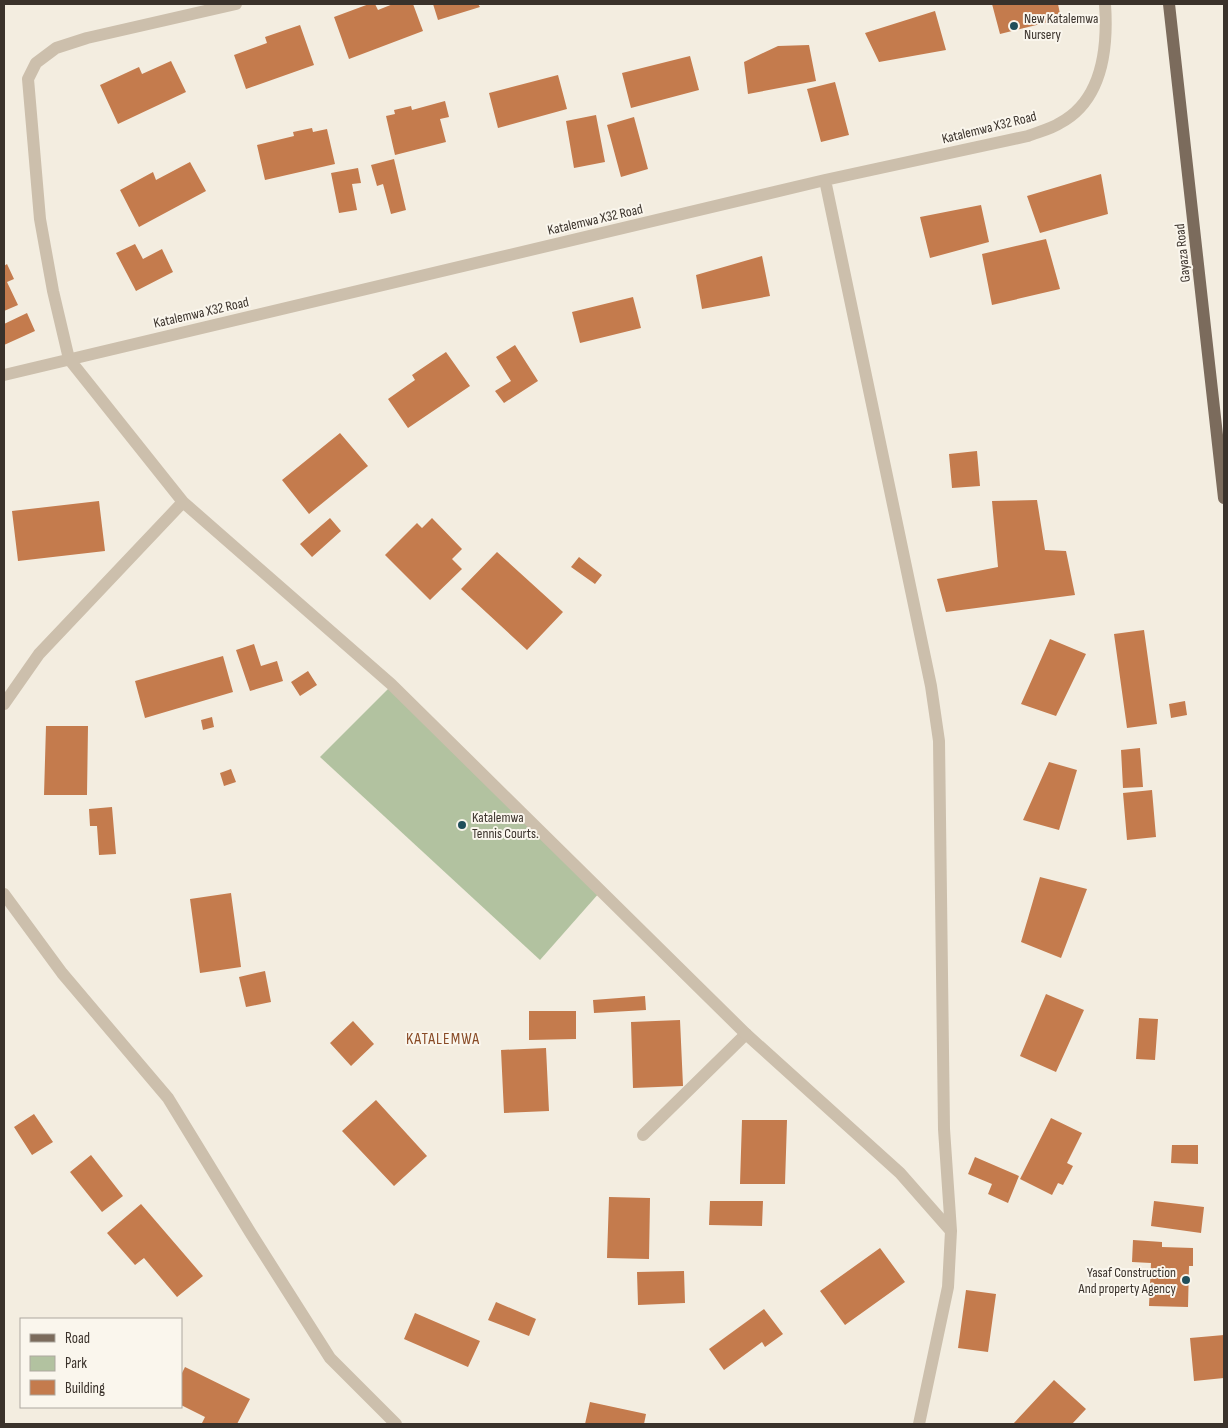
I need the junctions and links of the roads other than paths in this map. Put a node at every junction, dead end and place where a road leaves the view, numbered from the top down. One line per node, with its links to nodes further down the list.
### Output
1 (236, 4): 5 (street)
2 (1106, 4): 4 (street, Katalemwa X32 Road)
3 (1169, 4): 7 (main road, Gayaza Road)
4 (824, 180): 5 (street, Katalemwa X32 Road); 14 (street)
5 (69, 359): 6 (street, Katalemwa X32 Road); 9 (street)
6 (4, 375)
7 (1220, 416): 8 (main road, Gayaza Road)
8 (1224, 498)
9 (182, 502): 10 (street); 12 (street)
10 (4, 704)
11 (4, 894): 15 (street)
12 (746, 1034): 13 (street); 14 (street)
13 (643, 1135)
14 (951, 1231): 16 (street)
15 (396, 1424)
16 (919, 1424)

